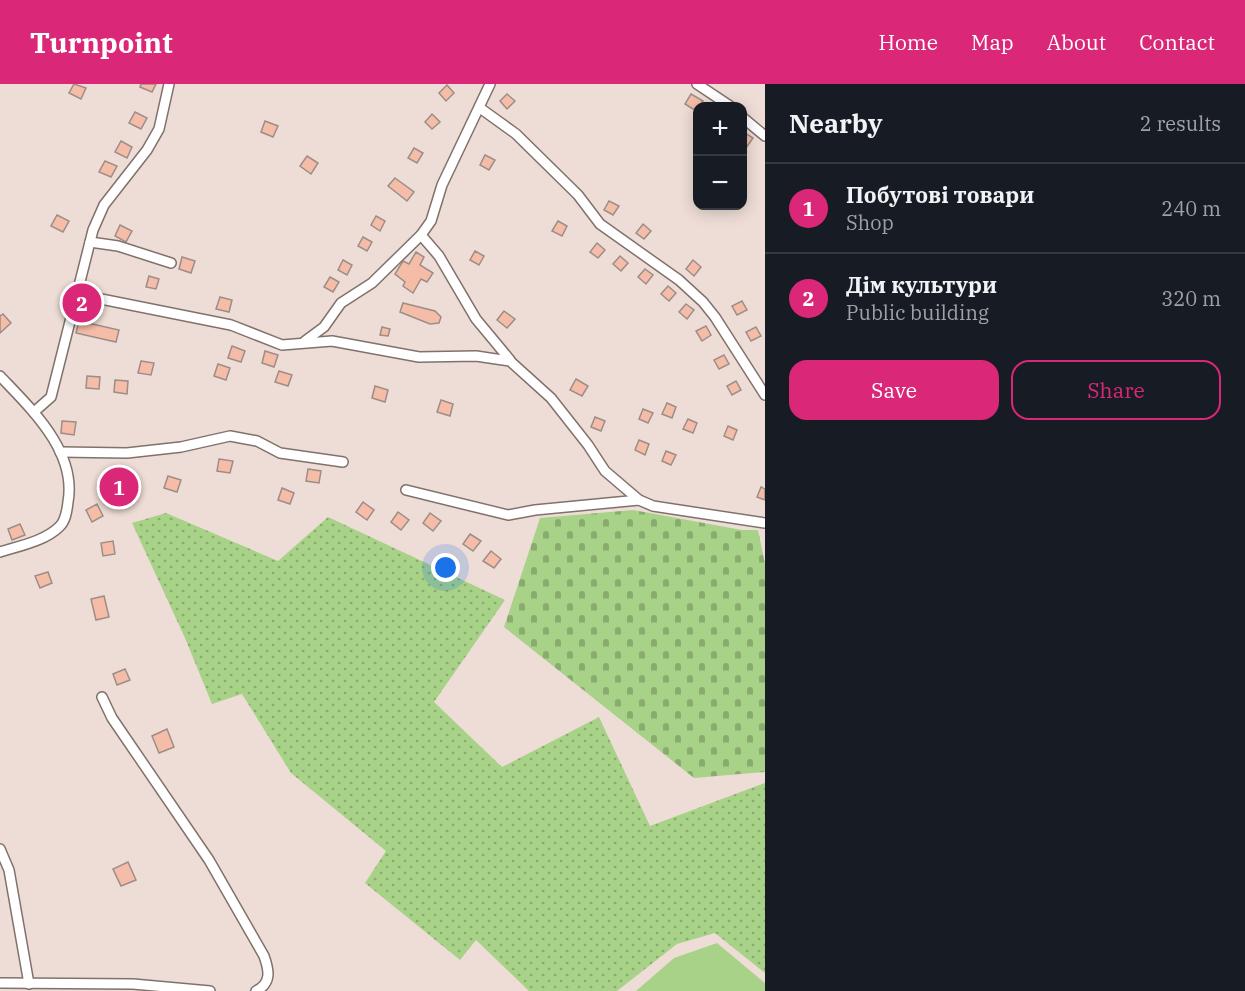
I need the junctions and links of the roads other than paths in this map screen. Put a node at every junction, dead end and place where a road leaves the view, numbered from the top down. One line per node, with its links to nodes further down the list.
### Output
1 (169, 84): 9 (street)
2 (490, 84): 5 (street)
3 (696, 84): 4 (street)
4 (724, 102)
5 (480, 108): 8 (street); 15 (street)
6 (747, 121): 7 (street)
7 (765, 136)
8 (421, 235): 12 (street); 13 (street)
9 (90, 242): 10 (street); 11 (street)
10 (171, 263)
11 (76, 294): 12 (street); 16 (street)
12 (302, 342): 13 (street)
13 (510, 361): 20 (street)
14 (0, 376): 16 (street)
15 (765, 395)
16 (34, 412): 17 (street)
17 (60, 452): 18 (street); 22 (street)
18 (343, 462)
19 (406, 490): 20 (street)
20 (639, 500): 21 (street)
21 (765, 523)
22 (0, 552)
23 (102, 697): 28 (street)
24 (0, 849): 26 (street)
25 (0, 983): 26 (street)
26 (29, 984): 27 (street)
27 (210, 991)
28 (256, 991)

